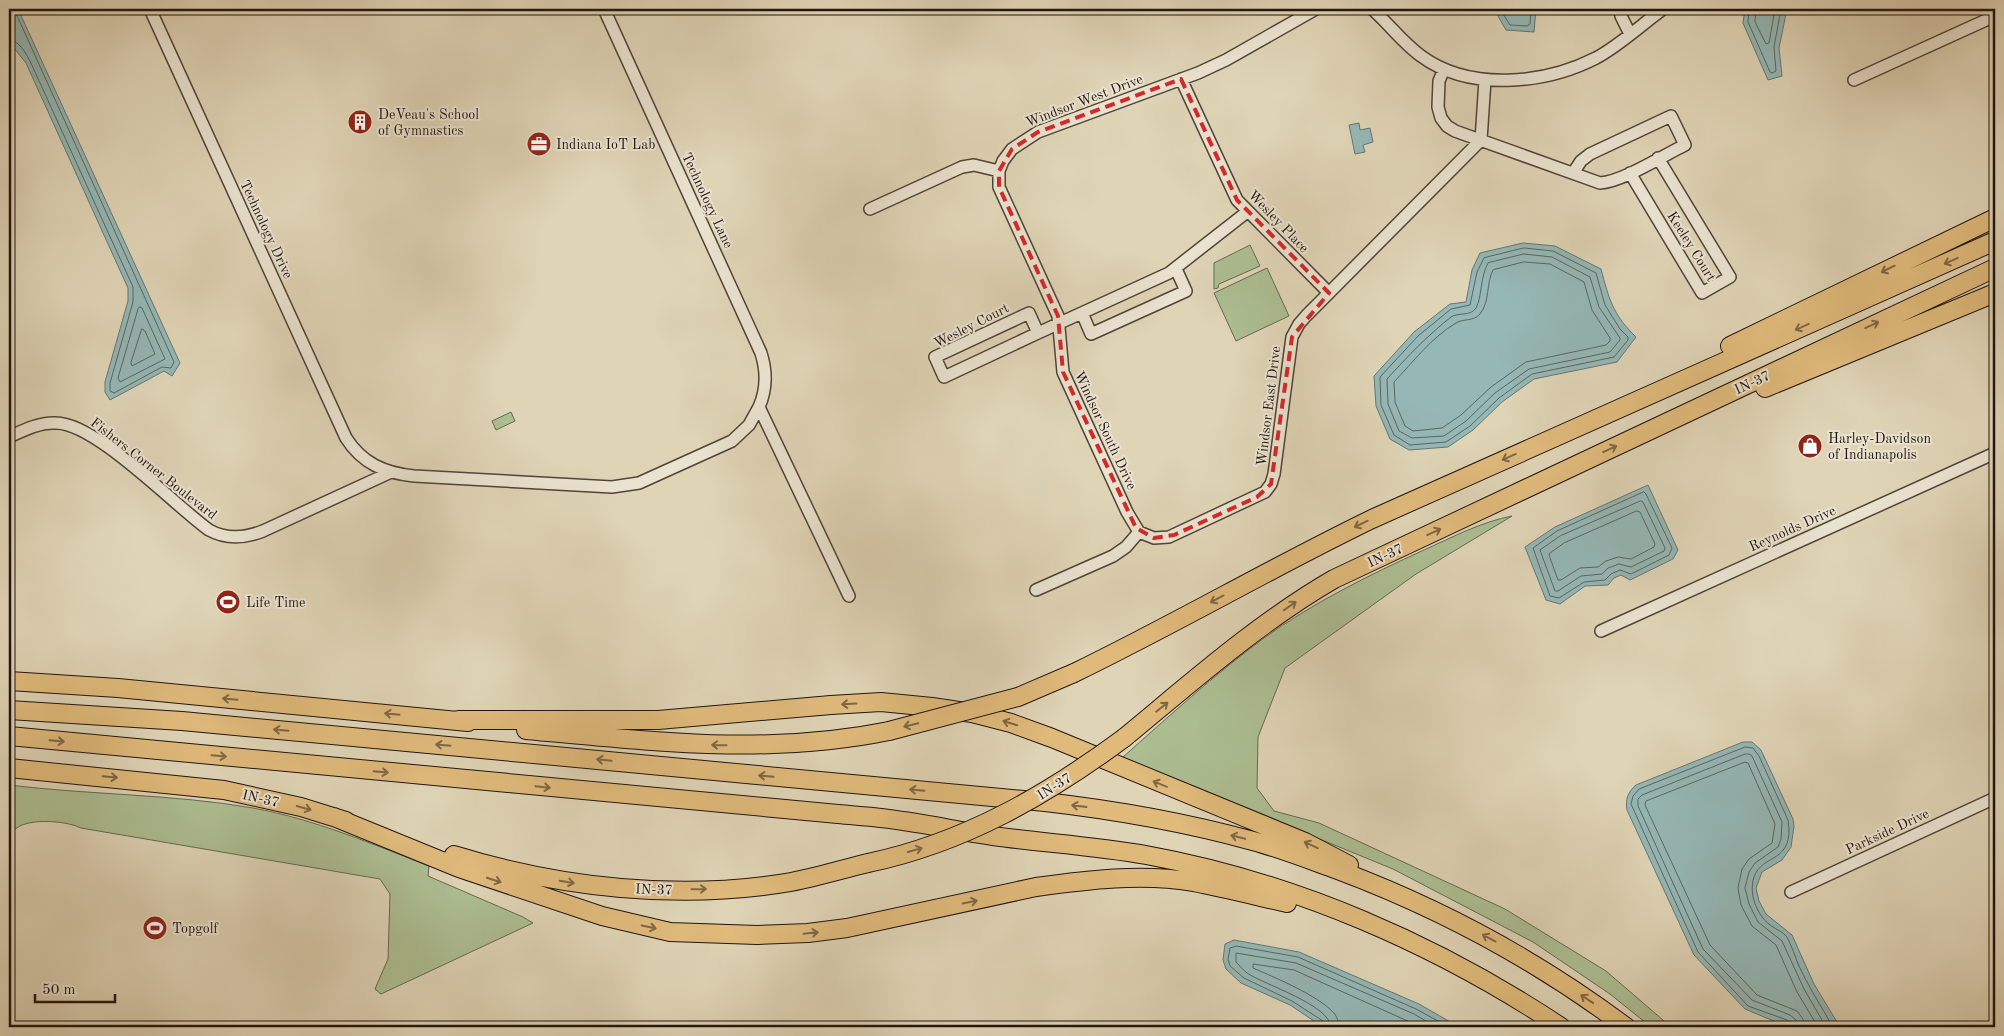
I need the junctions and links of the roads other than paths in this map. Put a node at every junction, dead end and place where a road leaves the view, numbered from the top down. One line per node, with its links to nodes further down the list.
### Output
1 (150, 9): 34 (street, Technology Drive)
2 (604, 9): 29 (street, Technology Lane)
3 (1316, 9): 10 (street, Windsor West Drive)
4 (1372, 9): 9 (street)
5 (1620, 9): 8 (street)
6 (1663, 9): 8 (street)
7 (1995, 16): 12 (street)
8 (1630, 34): 11 (street)
9 (1444, 69): 11 (street); 13 (street)
10 (1181, 79): 15 (street, Windsor West Drive); 19 (street, Wesley Place)
11 (1485, 80): 13 (street)
12 (1854, 80)
13 (1481, 140): 16 (street); 24 (street, Windsor East Drive)
14 (1658, 158): 16 (street); 17 (street); 17 (street, Keeley Court)
15 (999, 171): 18 (street); 27 (street, Windsor South Drive)
16 (1573, 173): 17 (street)
17 (1630, 173)
18 (870, 209)
19 (1247, 212): 23 (street, Wesley Court); 24 (street, Wesley Place)
20 (1995, 218): 30 (highway, one-way to 30)
21 (1995, 241): 30 (highway, one-way to 30)
22 (1995, 268): 31 (highway, IN-37, one-way to 22)
23 (1176, 269): 26 (street, Wesley Court); 26 (street)
24 (1329, 293): 36 (street, Windsor East Drive)
25 (1995, 293): 31 (highway)
26 (1082, 313): 27 (street, Wesley Court)
27 (1060, 323): 28 (street, Wesley Court); 36 (street, Windsor South Drive)
28 (1038, 333): 28 (street, Wesley Court)
29 (759, 408): 35 (street, Technology Lane); 38 (street)
30 (1573, 429): 44 (highway, one-way to 44, bridge)
31 (1638, 436): 48 (highway, IN-37, one-way to 31, bridge)
32 (9, 437): 35 (street, Fishers Corner Boulevard)
33 (1995, 453): 39 (street, Reynolds Drive)
34 (362, 458): 35 (street, Technology Lane)
35 (389, 473)
36 (1138, 532): 37 (street)
37 (1036, 590)
38 (849, 596)
39 (1601, 631)
40 (9, 671): 42 (highway)
41 (9, 681): 42 (highway)
42 (118, 688): 44 (highway, one-way to 42)
43 (9, 710): 49 (highway, one-way to 43)
44 (458, 720): 49 (highway, one-way to 44)
45 (9, 736): 51 (highway, one-way to 51)
46 (9, 768): 48 (highway, IN-37, one-way to 48)
47 (1995, 798): 50 (street, Parkside Drive)
48 (334, 818): 51 (highway, one-way to 51)
49 (1383, 887): 53 (highway, one-way to 49)
50 (1791, 892)
51 (1531, 1007): 52 (highway)
52 (1561, 1027)
53 (1626, 1027)

